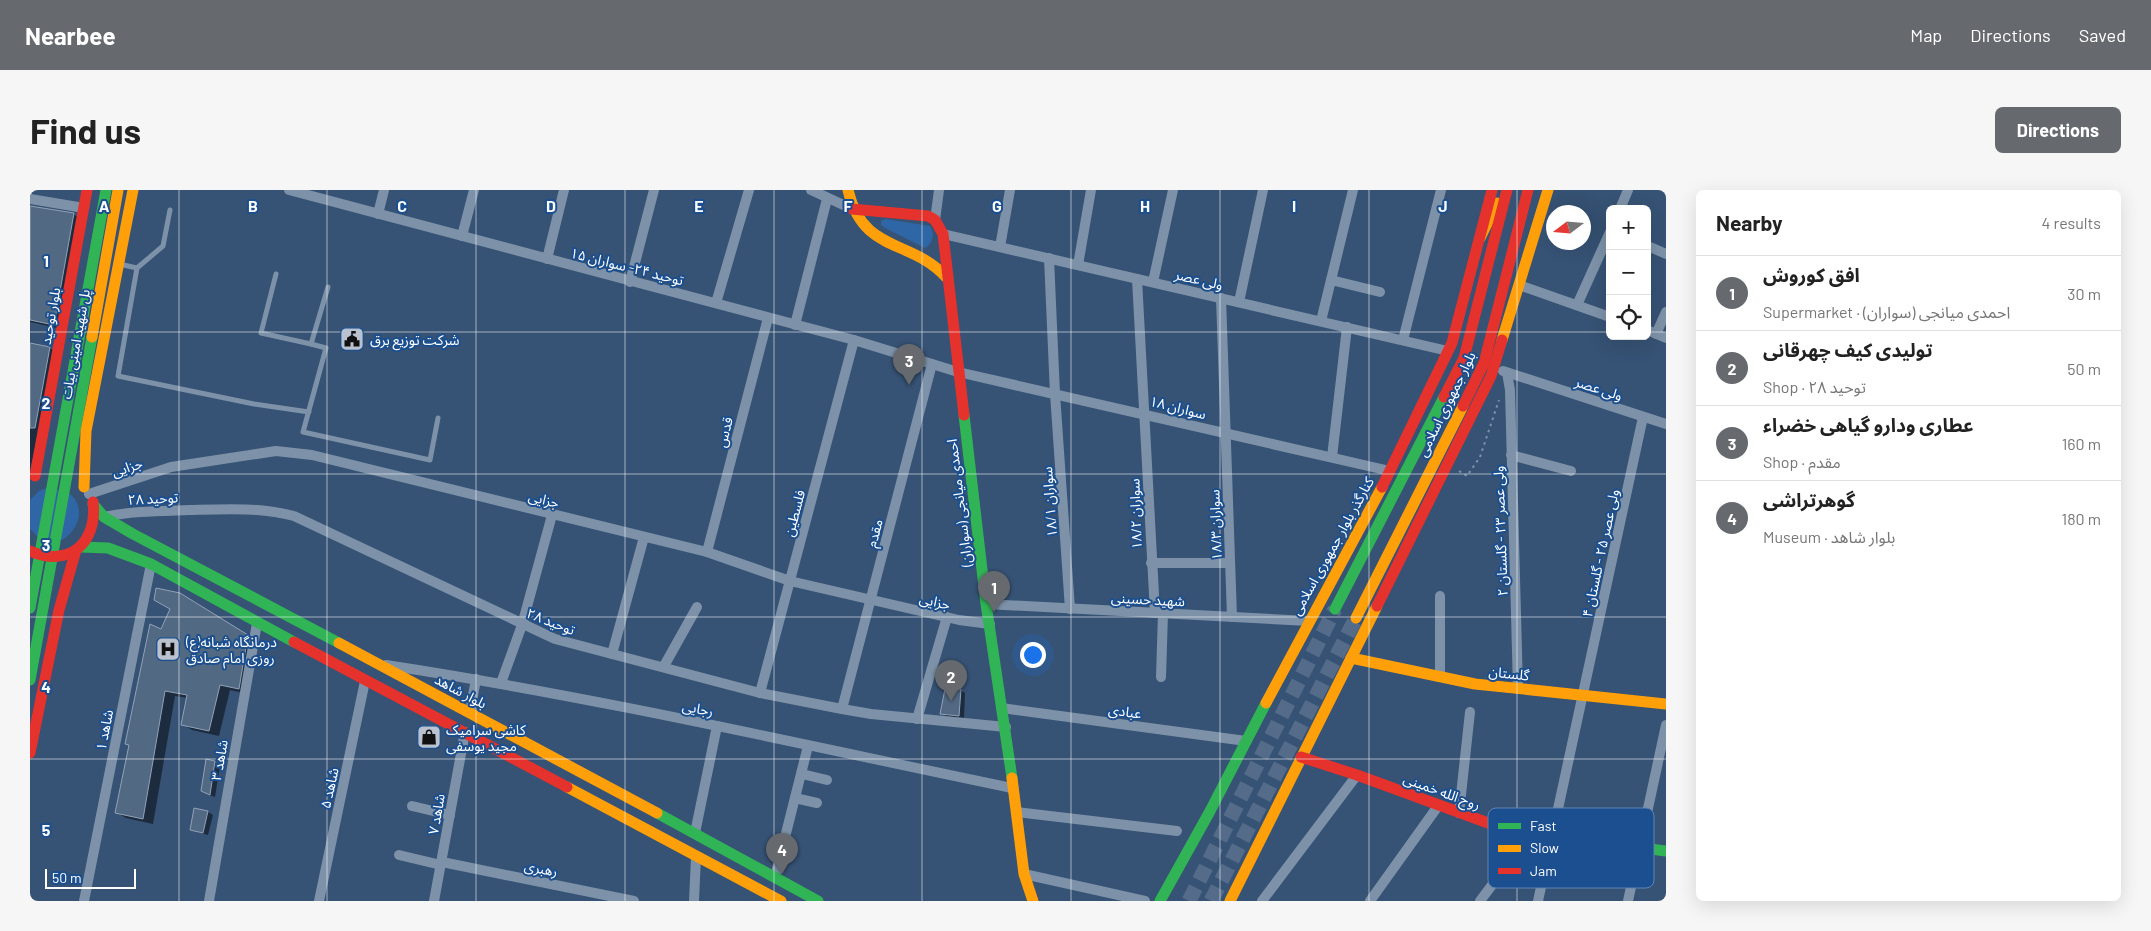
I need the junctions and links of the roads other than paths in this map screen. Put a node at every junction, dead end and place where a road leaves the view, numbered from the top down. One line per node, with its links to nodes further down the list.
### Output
1 (87, 190): 29 (main road, بلوار توحید)
2 (106, 190): 35 (main road, پل شهید امینی بیات)
3 (118, 190): 35 (main road, پل شهید امینی بیات)
4 (133, 190): 44 (main road)
5 (288, 190): 32 (street, توحید ۲۴- سواران ۱۵)
6 (384, 190): 32 (street)
7 (474, 190): 36 (street)
8 (564, 190): 43 (street)
9 (654, 190): 51 (street)
10 (749, 190): 57 (street)
11 (812, 190): 27 (street)
12 (848, 190): 30 (main road)
13 (939, 190): 33 (street)
14 (1010, 190): 39 (street)
15 (1091, 190): 45 (street)
16 (1173, 190): 52 (street)
17 (1263, 190): 58 (street)
18 (1352, 190): 50 (street)
19 (1441, 190): 68 (street)
20 (1492, 190): 37 (main road, کنارگذر بلوار جمهوری اسلامی)
21 (1503, 190): 37 (main road)
22 (1507, 190): 109 (main road, بلوار جمهوری اسلامی)
23 (1528, 190): 114 (main road, بلوار جمهوری اسلامی)
24 (1548, 190): 53 (main road)
25 (1628, 190): 28 (street)
26 (30, 199): 29 (street)
27 (827, 199): 30 (street); 64 (street)
28 (1622, 205)
29 (84, 208): 80 (main road, بلوار توحید)
30 (852, 209): 33 (main road); 48 (main road)
31 (170, 210): 46 (lane)
32 (378, 214): 36 (street, توحید ۲۴- سواران ۱۵)
33 (935, 220): 34 (main road)
34 (943, 234): 39 (street, ولی عصر); 48 (main road, احمدی میانجی (سواران))
35 (104, 235): 107 (main road, پل شهید امینی بیات); 126 (main road, پل شهید امینی بیات)
36 (462, 236): 43 (street, توحید ۲۴- سواران ۱۵)
37 (1480, 238): 70 (main road, کنارگذر بلوار جمهوری اسلامی)
38 (1606, 241): 59 (street)
39 (1000, 247): 42 (street, ولی عصر)
40 (1651, 247): 41 (street)
41 (1666, 254)
42 (1049, 258): 45 (street, ولی عصر); 75 (street, سواران ۱۸/۱)
43 (547, 259): 51 (street, توحید ۲۴- سواران ۱۵)
44 (118, 264): 46 (lane); 82 (main road)
45 (1078, 265): 49 (street, ولی عصر)
46 (137, 268): 76 (lane)
47 (276, 274): 69 (lane)
48 (946, 277): 73 (main road, احمدی میانجی (سواران))
49 (1137, 279): 52 (street, ولی عصر); 77 (street, سواران ۱۸/۲)
50 (1331, 280): 55 (street); 63 (street)
51 (630, 282): 57 (street, توحید ۲۴- سواران ۱۵)
52 (1153, 282): 56 (street, ولی عصر)
53 (1519, 285): 59 (street); 72 (main road)
54 (328, 287): 69 (lane)
55 (1380, 292)
56 (1222, 298): 58 (street, ولی عصر); 83 (street, سواران ۱۸/۳)
57 (716, 302): 62 (street, توحید ۲۴- سواران ۱۵)
58 (1239, 302): 63 (street, ولی عصر)
59 (1577, 305): 61 (street)
60 (1666, 312): 66 (street)
61 (1606, 316)
62 (768, 318): 64 (street, توحید ۲۴- سواران ۱۵); 96 (street, قدس)
63 (1321, 321): 65 (street, ولی عصر)
64 (795, 325): 67 (street, توحید ۲۴- سواران ۱۵)
65 (1346, 327): 68 (street, ولی عصر); 85 (street)
66 (1657, 334)
67 (854, 340): 71 (street, توحید ۲۴- سواران ۱۵); 101 (street, فلسطین)
68 (1403, 340): 70 (street, ولی عصر)
69 (311, 344): 76 (lane)
70 (1448, 351): 86 (main road, کنارگذر بلوار جمهوری اسلامی)
71 (932, 364): 73 (street, توحید ۲۴- سواران ۱۵); 104 (street, مقدم)
72 (1494, 368): 74 (street, ولی عصر); 120 (main road)
73 (958, 372): 75 (street, سواران ۱۸); 105 (main road, احمدی میانجی (سواران))
74 (1508, 373): 78 (street, ولی عصر); 84 (street, ولی عصر ۲۳ - گلستان ۲)
75 (1055, 394): 77 (street, سواران ۱۸); 108 (street, سواران ۱۸/۱)
76 (309, 412): 79 (lane)
77 (1145, 413): 83 (street, سواران ۱۸); 98 (street, سواران ۱۸/۲)
78 (1643, 417): 81 (street, ولی عصر); 131 (street, ولی عصر ۲۵ - گلستان ۴)
79 (438, 418)
80 (46, 422): 82 (main road); 88 (main road, بلوار توحید)
81 (1666, 424)
82 (86, 431): 89 (main road)
83 (1225, 433): 85 (street, سواران ۱۸); 99 (street, سواران ۱۸/۳)
84 (1512, 455): 87 (street); 129 (street, ولی عصر ۲۳ - گلستان ۲)
85 (1332, 457): 86 (street, سواران ۱۸)
86 (1390, 471): 115 (main road, کنارگذر بلوار جمهوری اسلامی)
87 (1571, 471)
88 (32, 478): 89 (main road, بلوار شاهد)
89 (89, 495): 90 (street, جزایی); 91 (main road, بلوار شاهد); 94 (main road)
90 (552, 515): 93 (street, جزایی); 118 (street)
91 (104, 516): 92 (main road, بلوار شاهد); 118 (street, توحید ۲۸)
92 (130, 532): 97 (main road); 121 (main road, بلوار شاهد)
93 (644, 537): 96 (street, جزایی); 119 (street)
94 (79, 549): 95 (main road); 97 (main road); 110 (main road)
95 (30, 551)
96 (707, 552): 101 (street, جزایی)
97 (125, 553): 100 (main road)
98 (1151, 562): 99 (street); 111 (street, سواران ۱۸/۲)
99 (1230, 563): 113 (street, سواران ۱۸/۳)
100 (151, 564): 116 (main road); 171 (street, شاهد ۱)
101 (790, 580): 104 (street, جزایی); 130 (street, فلسطین)
102 (30, 592): 110 (main road)
103 (1440, 596): 124 (street)
104 (871, 600): 112 (street, جزایی); 134 (street, مقدم)
105 (986, 604): 108 (street, شهید حسینی); 117 (main road, احمدی میانجی (سواران))
106 (697, 607): 122 (street)
107 (30, 608)
108 (1070, 609): 111 (street, شهید حسینی)
109 (1335, 609)
110 (59, 610): 144 (main road)
111 (1159, 613): 113 (street, شهید حسینی); 123 (street, سواران ۱۸/۲)
112 (947, 617): 117 (street, جزایی); 137 (street)
113 (1232, 617): 115 (street, شهید حسینی)
114 (1356, 618)
115 (1309, 621): 142 (main road, کنارگذر بلوار جمهوری اسلامی)
116 (257, 623): 127 (main road); 172 (street, شاهد ۳)
117 (990, 624): 133 (main road, احمدی میانجی (سواران))
118 (522, 625): 119 (street, توحید ۲۸); 128 (street)
119 (612, 654): 122 (street, توحید ۲۸)
120 (1351, 658): 124 (main road, گلستان); 145 (main road)
121 (378, 663): 125 (street, رجایی); 135 (main road, بلوار شاهد)
122 (664, 666): 130 (street, توحید ۲۸)
123 (1160, 677)
124 (1440, 677): 129 (main road, گلستان)
125 (476, 679): 128 (street, رجایی); 135 (street)
126 (30, 680)
127 (365, 681): 141 (main road); 173 (street, شاهد ۵)
128 (501, 684): 139 (street, رجایی)
129 (1518, 689): 131 (main road, گلستان)
130 (760, 692): 134 (street, توحید ۲۸)
131 (1584, 695): 132 (main road, گلستان); 154 (street, ولی عصر ۲۵ - گلستان ۴)
132 (1666, 704)
133 (1001, 708): 140 (main road, احمدی میانجی (سواران)); 142 (street, عبادی)
134 (842, 709): 137 (street, توحید ۲۸)
135 (470, 712): 161 (main road, بلوار شاهد)
136 (1470, 712): 157 (street)
137 (917, 719): 140 (street, توحید ۲۸)
138 (1666, 725): 155 (street)
139 (717, 726): 143 (street, رجایی); 161 (street)
140 (1006, 727): 149 (main road, احمدی میانجی (سواران))
141 (465, 732): 158 (street, شاهد ۷); 163 (main road)
142 (1246, 741): 181 (main road, کنارگذر بلوار جمهوری اسلامی)
143 (808, 746): 146 (street); 149 (street, رجایی)
144 (30, 754)
145 (1301, 756): 147 (main road, روح الله خمینی); 182 (main road)
146 (802, 774): 148 (street); 150 (street)
147 (1357, 775): 153 (main road, روح الله خمینی); 183 (street)
148 (827, 780)
149 (1012, 788): 156 (main road, احمدی میانجی (سواران))
150 (795, 798): 151 (street); 166 (street)
151 (817, 803)
152 (412, 806): 158 (street)
153 (1438, 806): 157 (main road, روح الله خمینی); 184 (street)
154 (1558, 808)
155 (1648, 808)
156 (1016, 812): 160 (street); 165 (main road, احمدی میانجی (سواران))
157 (1459, 812): 159 (main road, روح الله خمینی)
158 (450, 815): 164 (street, شاهد ۷)
159 (1488, 823)
160 (1177, 832)
161 (695, 833): 166 (main road, بلوار شاهد)
162 (399, 855): 164 (street, رهبری)
163 (696, 856): 176 (street); 177 (main road)
164 (442, 864): 174 (street, شاهد ۷); 175 (street, رهبری)
165 (1024, 874): 170 (street); 179 (main road); 180 (main road, احمدی میانجی (سواران))
166 (775, 877): 178 (main road, بلوار شاهد)
167 (1490, 888): 185 (street)
168 (1541, 888): 186 (street, ولی عصر ۲۵ - گلستان ۴)
169 (1631, 888): 187 (street)
170 (1145, 900)
171 (84, 901)
172 (209, 901)
173 (319, 901)
174 (434, 901)
175 (634, 901)
176 (694, 901)
177 (781, 901)
178 (818, 901)
179 (1027, 901)
180 (1033, 901)
181 (1160, 901)
182 (1230, 901)
183 (1262, 901)
184 (1370, 901)
185 (1480, 901)
186 (1538, 901)
187 (1628, 901)

